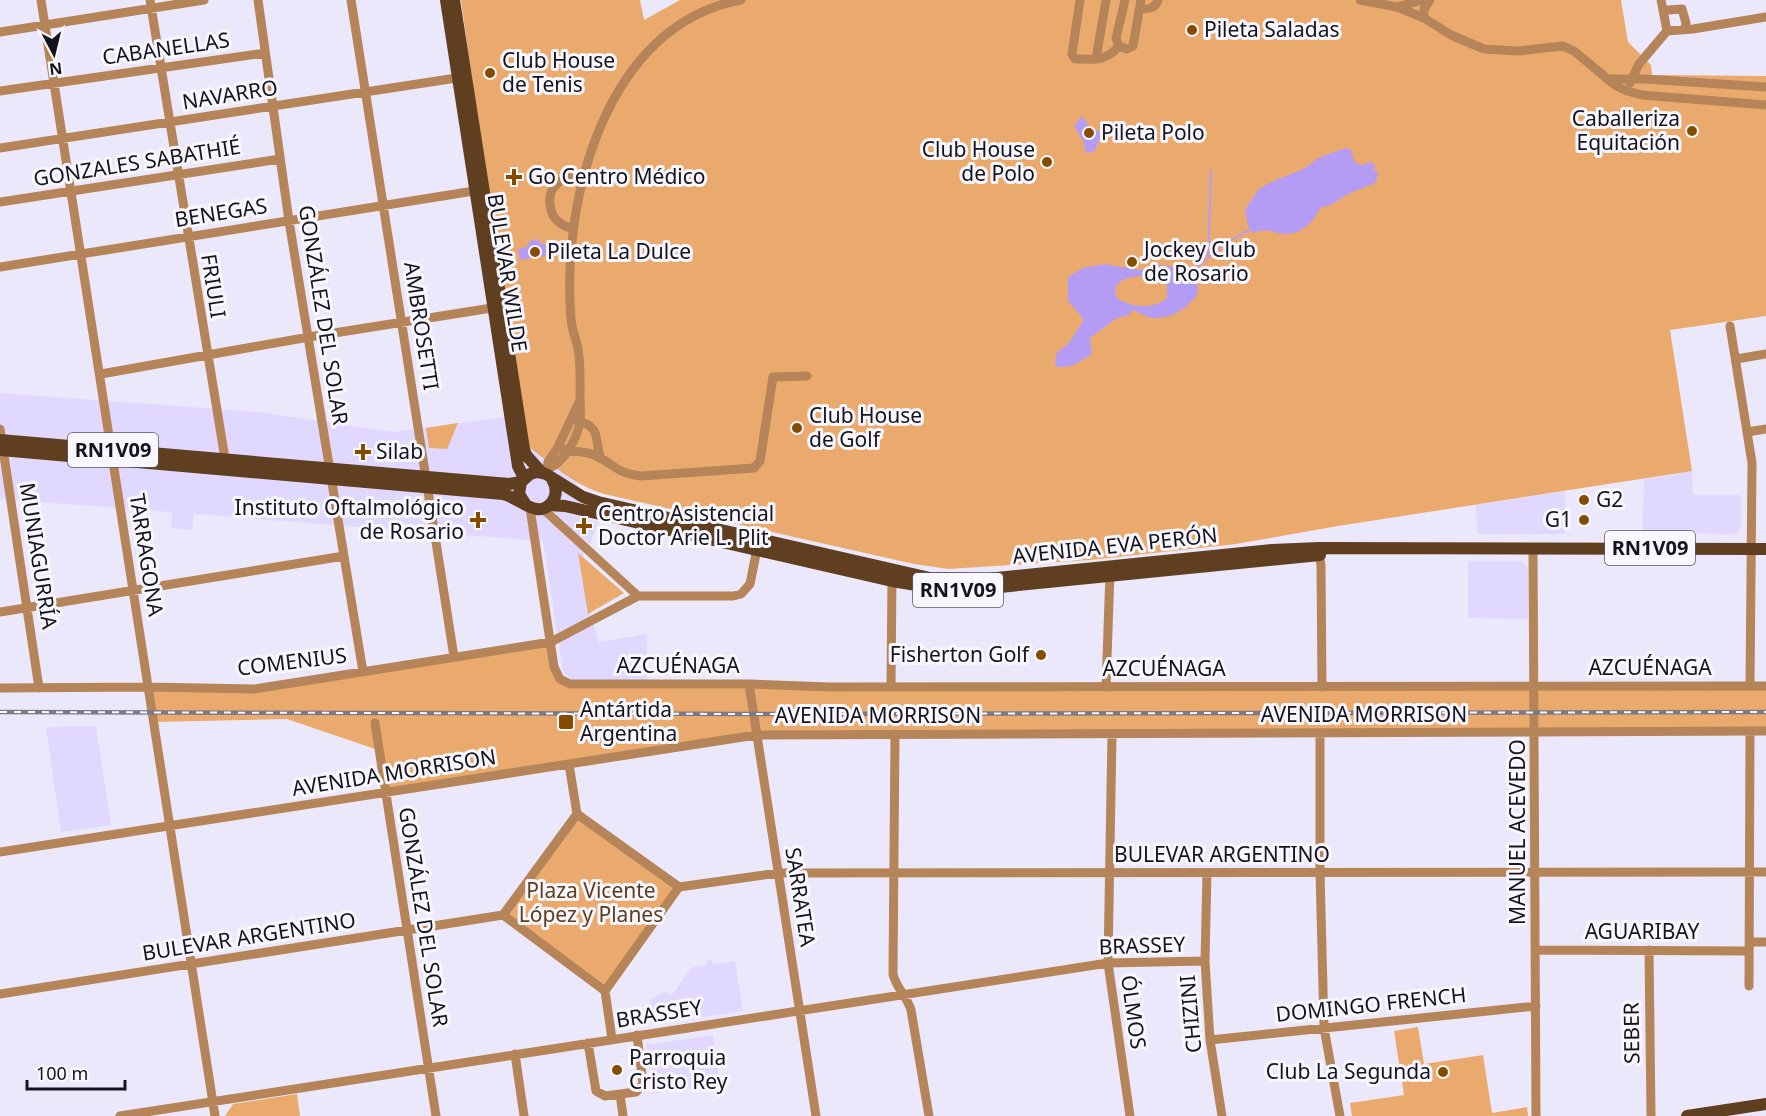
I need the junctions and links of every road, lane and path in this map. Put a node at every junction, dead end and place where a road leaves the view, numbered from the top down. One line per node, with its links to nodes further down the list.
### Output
1 (41, 0): 25 (street, TARRAGONA)
2 (204, 0): 18 (street)
3 (258, 0): 30 (street, GONZÁLEZ DEL SOLAR)
4 (351, 0): 39 (street, AMBROSETTI)
5 (446, 0): 33 (main road, BULEVAR WILDE)
6 (454, 0): 33 (main road, BULEVAR WILDE)
7 (741, 0): 47 (street)
8 (1080, 0): 31 (street)
9 (1106, 0): 31 (street)
10 (1125, 0): 29 (street)
11 (1169, 0): 17 (street)
12 (1360, 0): 20 (street)
13 (1424, 0): 20 (street)
14 (1430, 0): 24 (street)
15 (1661, 0): 22 (street)
16 (1688, 0): 21 (street)
17 (1157, 2): 19 (street)
18 (151, 4): 25 (street); 32 (street, FRIULI)
19 (1140, 4): 29 (street)
20 (1397, 7): 24 (street)
21 (1682, 9): 22 (street); 26 (street)
22 (1665, 12): 27 (street)
23 (1766, 17): 26 (street)
24 (1424, 18): 35 (street)
25 (45, 25): 28 (street); 36 (street, TARRAGONA)
26 (1685, 28): 27 (street)
27 (1667, 31): 34 (street)
28 (0, 32)
29 (1119, 46): 31 (street)
30 (265, 53): 32 (street, CABANELLAS); 42 (street, GONZÁLEZ DEL SOLAR)
31 (1096, 59)
32 (161, 68): 36 (street, CABANELLAS); 43 (street, FRIULI)
33 (462, 77): 39 (street, NAVARRO); 49 (main road, BULEVAR WILDE)
34 (1631, 78): 35 (street); 37 (street); 40 (street)
35 (1608, 79): 40 (street)
36 (54, 83): 38 (street, CABANELLAS); 44 (street, TARRAGONA)
37 (1766, 87)
38 (0, 91)
39 (366, 91): 42 (street, NAVARRO); 52 (street, AMBROSETTI)
40 (1627, 91): 41 (street)
41 (1766, 105)
42 (272, 107): 43 (street, NAVARRO); 46 (street, GONZÁLEZ DEL SOLAR)
43 (170, 123): 44 (street, NAVARRO); 48 (street, FRIULI)
44 (63, 139): 45 (street, NAVARRO); 50 (street, TARRAGONA)
45 (0, 148)
46 (280, 159): 48 (street, GONZALES SABATHIÉ); 53 (street, GONZÁLEZ DEL SOLAR)
47 (584, 174): 54 (street); 54 (street)
48 (178, 175): 50 (street, GONZALES SABATHIÉ); 55 (street, FRIULI)
49 (479, 190): 52 (street, BENEGAS); 58 (main road, BULEVAR WILDE)
50 (71, 191): 51 (street, GONZALES SABATHIÉ); 56 (street, TARRAGONA)
51 (0, 202)
52 (384, 205): 53 (street, BENEGAS); 59 (street, AMBROSETTI)
53 (289, 220): 55 (street, BENEGAS); 61 (street, GONZÁLEZ DEL SOLAR)
54 (573, 229): 67 (street)
55 (187, 237): 56 (street, BENEGAS); 62 (street, FRIULI)
56 (82, 253): 57 (street, BENEGAS); 65 (street, TARRAGONA)
57 (0, 267)
58 (497, 307): 59 (street); 76 (main road, BULEVAR WILDE); 77 (main road, BULEVAR WILDE)
59 (401, 322): 61 (street); 78 (street, AMBROSETTI)
60 (1730, 326): 64 (street)
61 (309, 337): 62 (street); 75 (street, GONZÁLEZ DEL SOLAR)
62 (206, 354): 65 (street); 74 (street, FRIULI)
63 (1766, 354): 64 (street)
64 (1736, 359): 69 (street)
65 (101, 375): 72 (street, TARRAGONA)
66 (807, 376): 73 (street)
67 (575, 420): 71 (street); 73 (street)
68 (1766, 429): 69 (street)
69 (1747, 432): 82 (street)
70 (1, 442): 72 (main road, AVENIDA EVA PERÓN / RN1V09); 90 (street, MUNIAGURRÍA)
71 (562, 449): 73 (street); 76 (street)
72 (111, 454): 74 (main road, AVENIDA EVA PERÓN / RN1V09); 88 (street, TARRAGONA)
73 (601, 459)
74 (225, 464): 75 (main road, AVENIDA EVA PERÓN / RN1V09)
75 (330, 473): 78 (main road, AVENIDA EVA PERÓN / RN1V09); 85 (street, GONZÁLEZ DEL SOLAR)
76 (547, 474): 77 (main road, RN1V09); 79 (main road); 80 (main road, AVENIDA EVA PERÓN / RN1V09)
77 (522, 480): 78 (main road, AVENIDA EVA PERÓN / RN1V09); 79 (main road)
78 (426, 482): 79 (main road, AVENIDA EVA PERÓN / RN1V09); 93 (street, AMBROSETTI)
79 (538, 507): 80 (main road, AVENIDA EVA PERÓN / RN1V09); 89 (street); 92 (street)
80 (758, 544): 87 (main road, AVENIDA EVA PERÓN / RN1V09); 89 (street)
81 (1533, 548): 82 (main road, AVENIDA EVA PERÓN / RN1V09); 84 (main road, AVENIDA EVA PERÓN / RN1V09); 96 (street, MANUEL ACEVEDO)
82 (1750, 549): 83 (main road, AVENIDA EVA PERÓN / RN1V09); 97 (street)
83 (1766, 549)
84 (1319, 551): 86 (main road, AVENIDA EVA PERÓN / RN1V09); 102 (street)
85 (344, 556): 88 (street); 94 (street, GONZÁLEZ DEL SOLAR)
86 (1110, 572): 87 (main road, AVENIDA EVA PERÓN / RN1V09); 101 (street)
87 (892, 576): 100 (street)
88 (134, 590): 90 (street); 99 (street, TARRAGONA)
89 (638, 596): 92 (street, COMENIUS)
90 (28, 607): 91 (street); 104 (street, MUNIAGURRÍA)
91 (0, 612)
92 (551, 642): 93 (street, COMENIUS); 95 (street, AZCUÉNAGA)
93 (454, 657): 94 (street, COMENIUS)
94 (363, 672): 99 (street, COMENIUS)
95 (748, 684): 100 (street, AZCUÉNAGA); 112 (street, SARRATEA)
96 (1535, 686): 97 (street, AZCUÉNAGA); 102 (street, AZCUÉNAGA); 108 (street, MANUEL ACEVEDO)
97 (1750, 686): 98 (street, AZCUÉNAGA)
98 (1766, 686)
99 (148, 687): 104 (street, COMENIUS); 116 (street, TARRAGONA)
100 (891, 687): 101 (street, AZCUÉNAGA)
101 (1106, 687): 102 (street, AZCUÉNAGA)
102 (1322, 687)
103 (0, 688): 104 (street, COMENIUS)
104 (39, 688)
105 (375, 723): 114 (street, GONZÁLEZ DEL SOLAR)
106 (1750, 731): 107 (street, AVENIDA MORRISON); 108 (street, AVENIDA MORRISON); 120 (street)
107 (1766, 731)
108 (1535, 732): 109 (street, AVENIDA MORRISON); 119 (street, MANUEL ACEVEDO)
109 (1320, 733): 111 (street, AVENIDA MORRISON); 118 (street)
110 (896, 734): 111 (street, AVENIDA MORRISON); 112 (street, AVENIDA MORRISON); 123 (street)
111 (1112, 734): 124 (street, ÓLMOS)
112 (756, 735): 113 (street, AVENIDA MORRISON); 122 (street, SARRATEA)
113 (569, 764): 114 (street, AVENIDA MORRISON); 115 (street)
114 (384, 793): 116 (street, AVENIDA MORRISON); 128 (street, GONZÁLEZ DEL SOLAR)
115 (577, 814): 126 (street); 127 (street)
116 (170, 826): 117 (street, AVENIDA MORRISON); 135 (street, TARRAGONA)
117 (0, 852)
118 (1320, 872): 119 (street, BULEVAR ARGENTINO); 125 (street, BULEVAR ARGENTINO); 142 (street)
119 (1536, 872): 120 (street, BULEVAR ARGENTINO); 131 (street, MANUEL ACEVEDO)
120 (1749, 872): 121 (street, BULEVAR ARGENTINO); 130 (street)
121 (1766, 872)
122 (778, 873): 123 (street, BULEVAR ARGENTINO); 126 (street, BULEVAR ARGENTINO); 141 (street, SARRATEA)
123 (894, 873): 124 (street, BULEVAR ARGENTINO); 139 (street)
124 (1109, 873): 125 (street, BULEVAR ARGENTINO); 134 (street, ÓLMOS)
125 (1207, 873): 133 (street, CHIZINI)
126 (679, 887): 137 (street)
127 (503, 915): 128 (street, BULEVAR ARGENTINO); 137 (street)
128 (407, 930): 135 (street, BULEVAR ARGENTINO); 148 (street, GONZÁLEZ DEL SOLAR)
129 (1766, 942): 130 (street, AGUARIBAY)
130 (1749, 946): 132 (street, AGUARIBAY); 136 (street)
131 (1536, 950): 132 (street, AGUARIBAY); 140 (street, MANUEL ACEVEDO)
132 (1649, 950): 164 (street, SEBER)
133 (1205, 961): 134 (street, BRASSEY); 145 (street, CHIZINI)
134 (1108, 963): 139 (street, BRASSEY); 160 (street, ÓLMOS)
135 (191, 964): 138 (street, BULEVAR ARGENTINO); 150 (street, TARRAGONA)
136 (1749, 986)
137 (605, 991): 144 (street)
138 (0, 994)
139 (904, 994): 141 (street, BRASSEY); 159 (street)
140 (1536, 1006): 142 (street, DOMINGO FRENCH); 163 (street, MANUEL ACEVEDO)
141 (800, 1010): 143 (street, BRASSEY); 158 (street, SARRATEA)
142 (1324, 1028): 145 (street, DOMINGO FRENCH); 162 (street)
143 (637, 1035): 144 (street, BRASSEY); 149 (street)
144 (612, 1039): 146 (street, BRASSEY)
145 (1210, 1040): 161 (street, CHIZINI)
146 (588, 1043): 147 (street, BRASSEY); 149 (street)
147 (515, 1054): 148 (street, BRASSEY); 156 (street)
148 (429, 1068): 150 (street, BRASSEY); 155 (street, GONZÁLEZ DEL SOLAR)
149 (620, 1094): 157 (street)
150 (213, 1102): 153 (street, BRASSEY); 154 (street, TARRAGONA)
151 (1766, 1104): 152 (main road)
152 (1724, 1113): 165 (main road)
153 (120, 1116)
154 (215, 1116)
155 (436, 1116)
156 (524, 1116)
157 (623, 1116)
158 (816, 1116)
159 (929, 1116)
160 (1130, 1116)
161 (1222, 1116)
162 (1340, 1116)
163 (1536, 1116)
164 (1651, 1116)
165 (1687, 1116)

